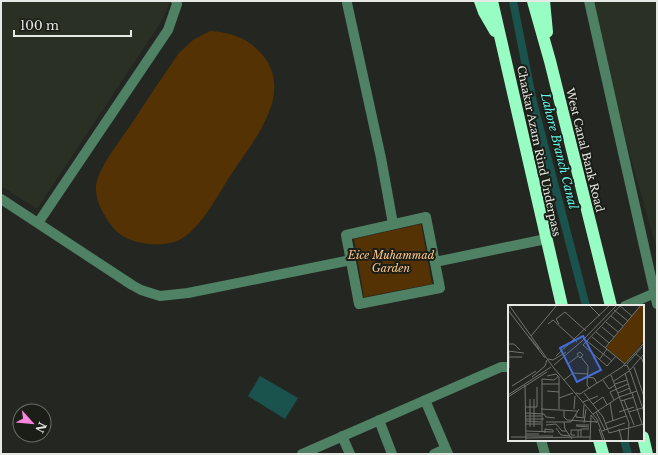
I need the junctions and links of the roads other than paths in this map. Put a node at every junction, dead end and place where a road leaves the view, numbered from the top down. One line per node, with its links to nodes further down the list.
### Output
1 (176, 1): 11 (street)
2 (480, 1): 8 (highway)
3 (492, 1): 8 (highway, Chaakar Azam Rind Underpass)
4 (532, 1): 9 (highway, West Canal Bank Road)
5 (544, 1): 9 (highway)
6 (589, 1): 16 (street)
7 (346, 3): 12 (street)
8 (501, 40): 13 (highway, Chaakar Azam Rind Underpass)
9 (550, 61): 18 (highway, West Canal Bank Road)
10 (1, 199): 11 (street)
11 (38, 223): 14 (street)
12 (393, 224): 14 (street); 15 (street)
13 (546, 240): 15 (street); 17 (highway, Chaakar Azam Rind Underpass)
14 (350, 260): 15 (street)
15 (435, 262)
16 (656, 297): 19 (street)
17 (562, 305)
18 (611, 305)
19 (628, 305)
20 (508, 367): 21 (street)
21 (425, 400): 22 (street); 27 (street)
22 (379, 420): 23 (street); 30 (street)
23 (342, 436): 28 (street); 29 (street)
24 (541, 441): 32 (street)
25 (599, 441): 33 (highway)
26 (644, 441): 34 (highway)
27 (447, 452): 31 (street)
28 (302, 454)
29 (350, 454)
30 (392, 454)
31 (434, 454)
32 (545, 454)
33 (603, 454)
34 (647, 454)

